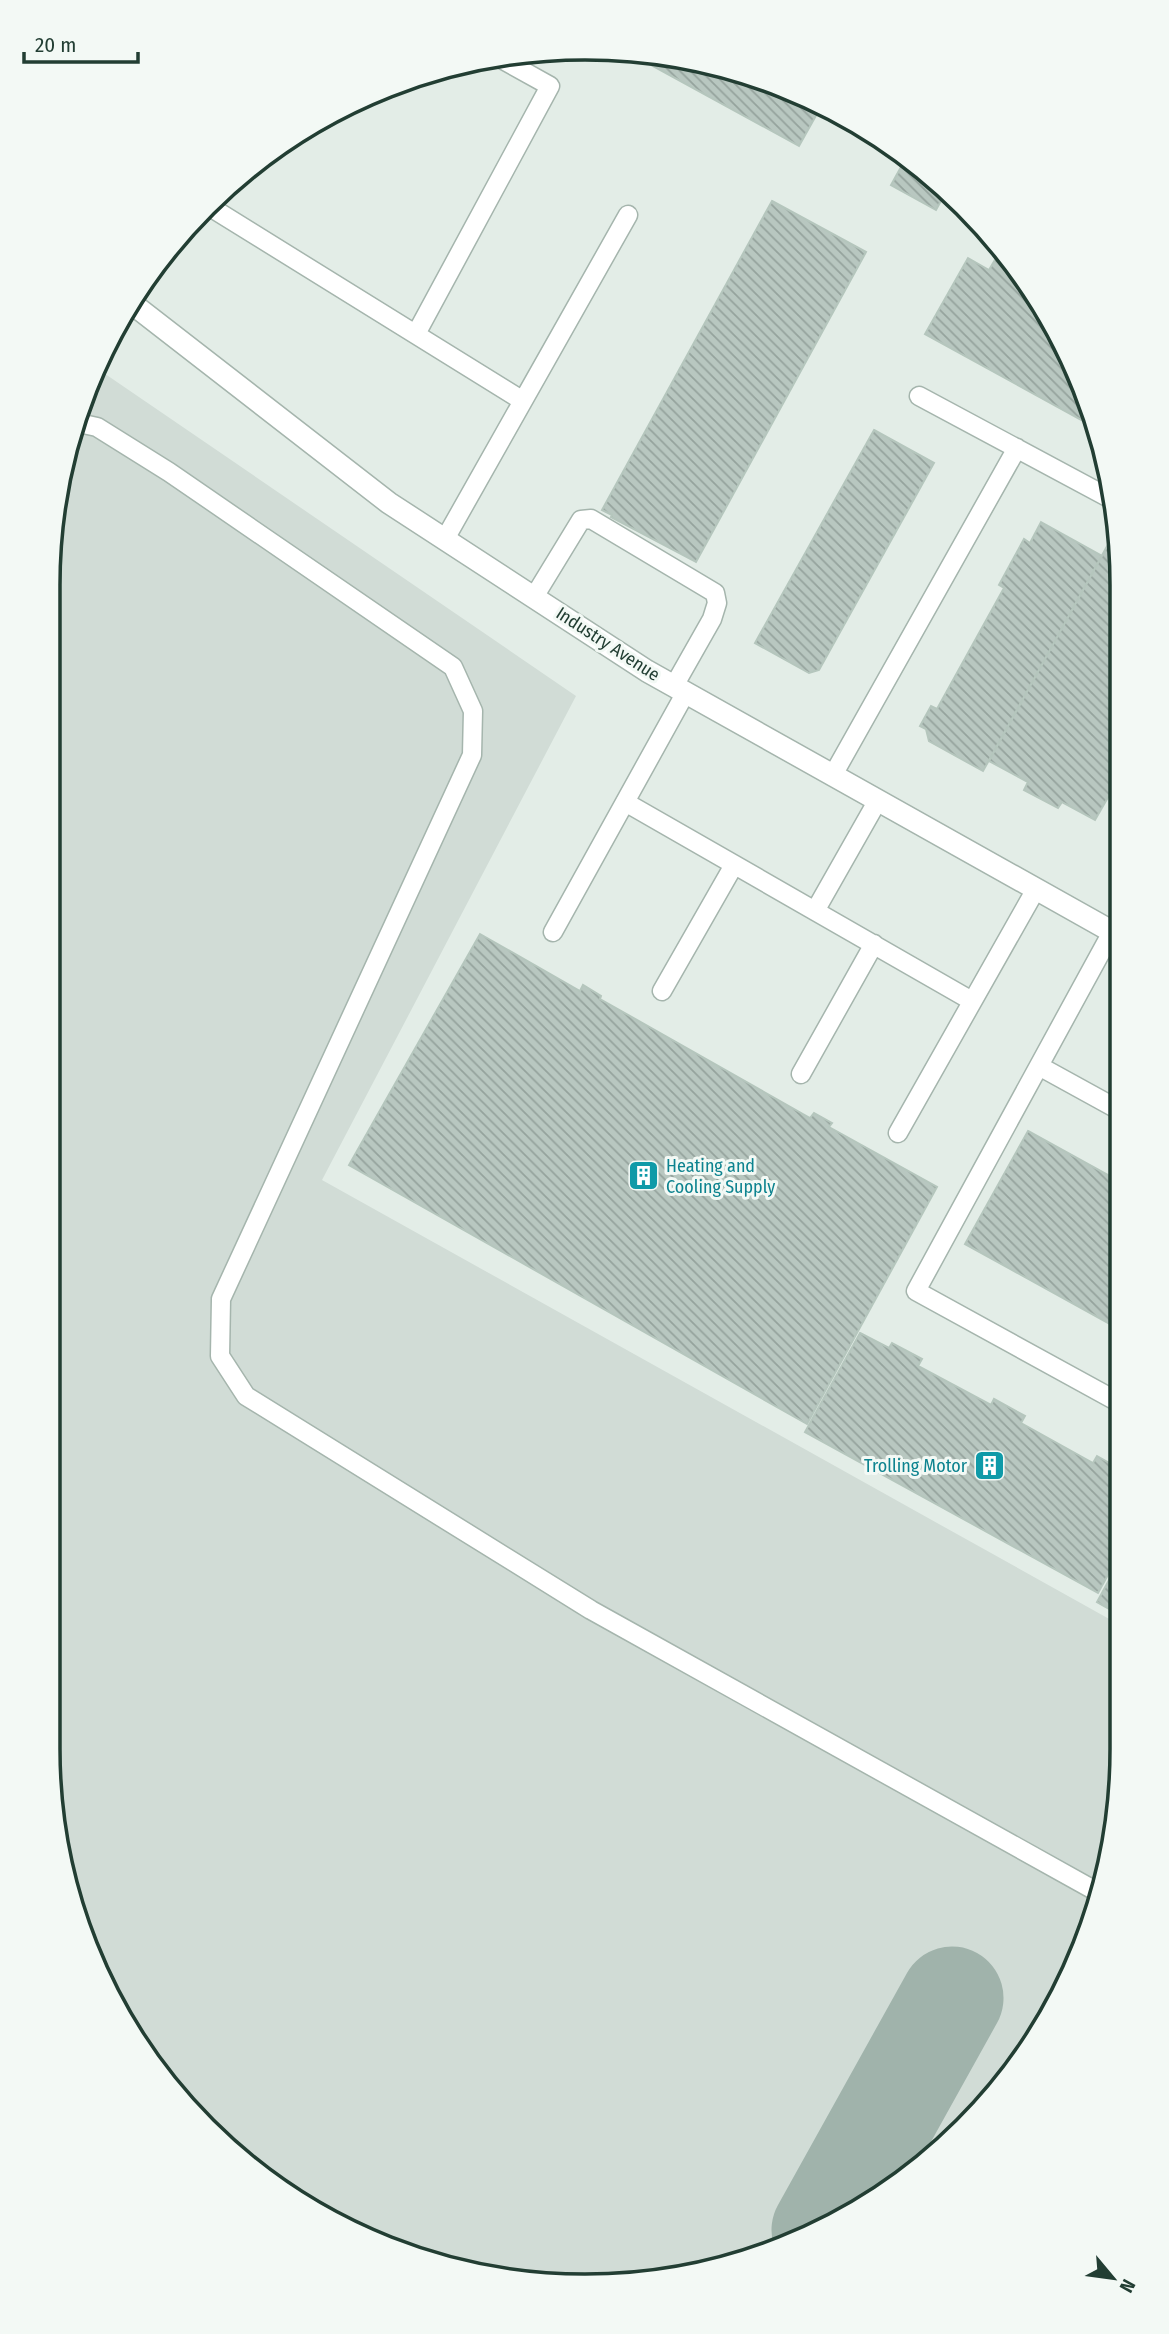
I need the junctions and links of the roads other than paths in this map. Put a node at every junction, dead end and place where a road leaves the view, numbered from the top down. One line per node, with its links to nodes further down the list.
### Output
1 (512, 65): 5 (lane)
2 (216, 210): 5 (lane)
3 (628, 215): 7 (lane)
4 (138, 308): 11 (street, Industry Avenue)
5 (416, 334): 7 (lane)
6 (919, 396): 9 (lane)
7 (523, 401): 11 (lane)
8 (84, 424): 31 (lane)
9 (1017, 448): 10 (lane); 14 (lane)
10 (1101, 494)
11 (445, 539): 12 (street, Industry Avenue)
12 (534, 597): 13 (street, Industry Avenue); 13 (lane)
13 (680, 689): 14 (street, Industry Avenue); 16 (lane)
14 (833, 775): 15 (street, Industry Avenue)
15 (878, 800): 18 (street, Industry Avenue); 19 (lane)
16 (625, 802): 17 (lane); 21 (lane)
17 (734, 865): 19 (lane); 24 (lane)
18 (1036, 888): 20 (street, Industry Avenue); 25 (lane)
19 (815, 911): 23 (lane)
20 (1110, 930)
21 (553, 932)
22 (1110, 942): 26 (lane)
23 (873, 944): 25 (lane); 27 (lane)
24 (662, 991)
25 (972, 1001): 29 (lane)
26 (1039, 1066): 28 (lane); 30 (lane)
27 (802, 1074)
28 (1110, 1105)
29 (898, 1133)
30 (1110, 1398)
31 (1091, 1888)

